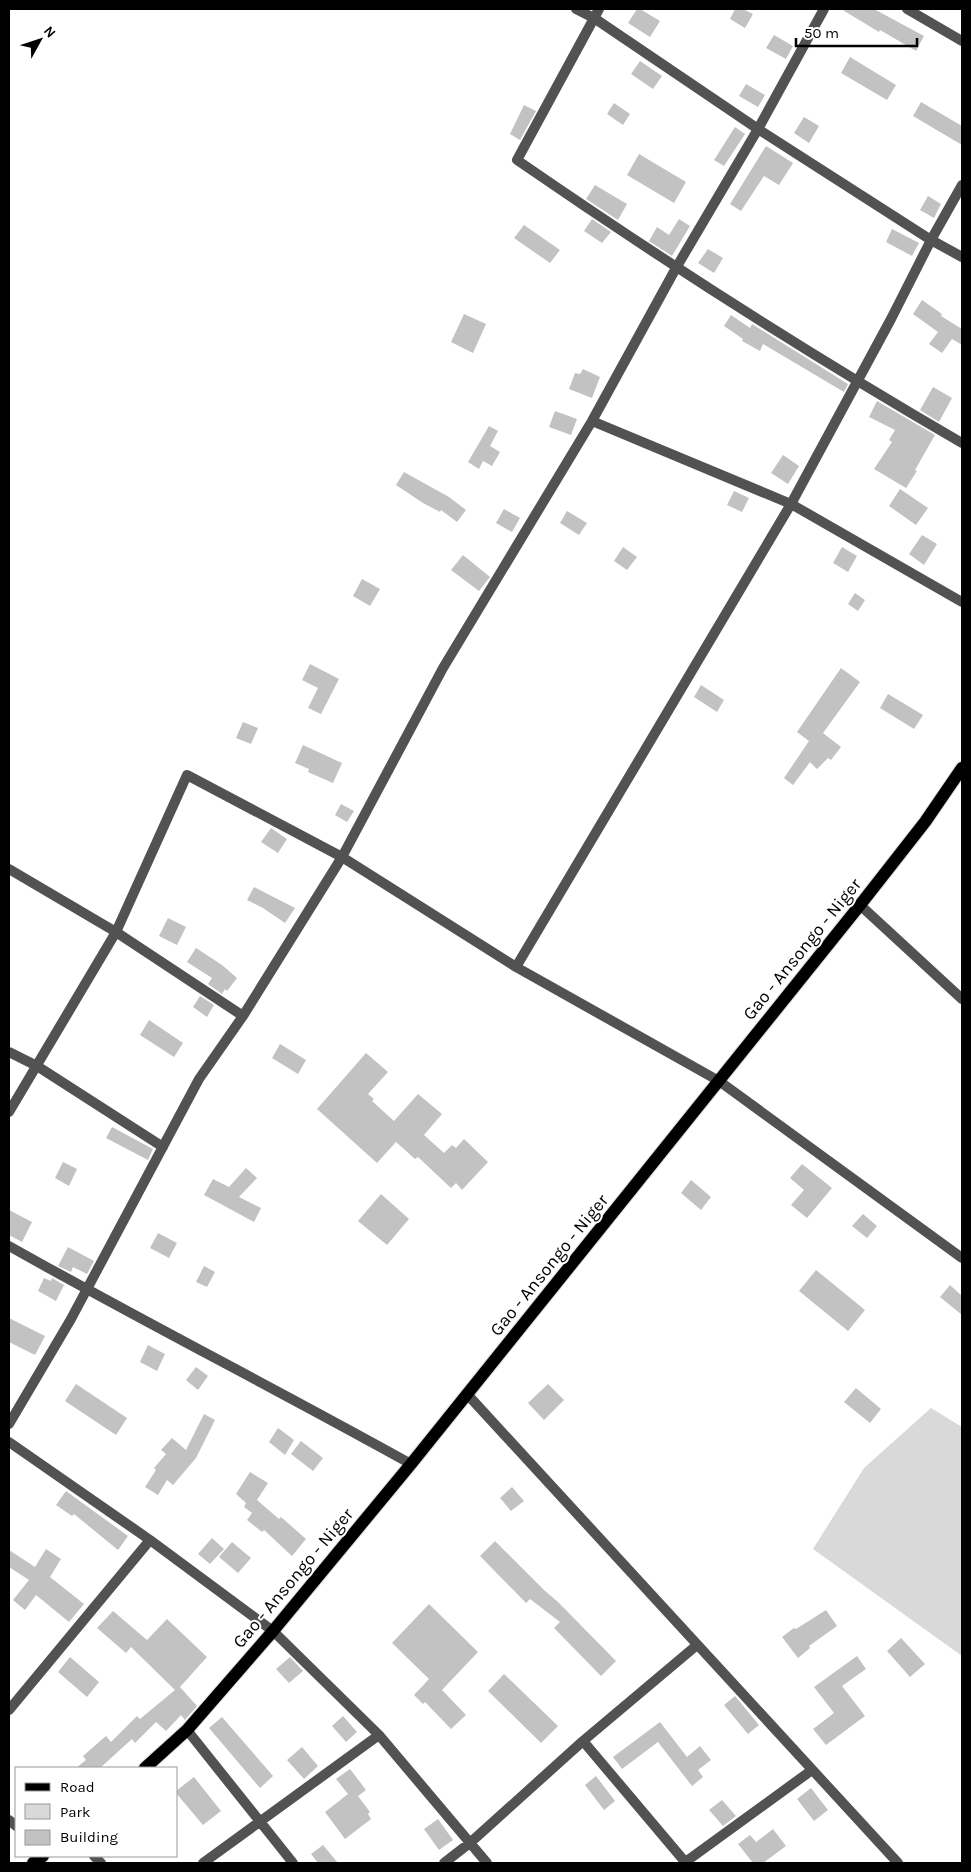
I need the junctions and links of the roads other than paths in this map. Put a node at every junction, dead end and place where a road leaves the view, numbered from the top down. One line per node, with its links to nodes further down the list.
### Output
1 (576, 9): 4 (street)
2 (824, 9): 6 (street)
3 (907, 9): 5 (street)
4 (596, 14): 6 (street); 10 (street)
5 (962, 41)
6 (758, 129): 8 (street); 10 (street)
7 (962, 185): 8 (street)
8 (931, 240): 9 (street); 11 (street)
9 (962, 257)
10 (676, 268): 11 (street); 12 (street)
11 (857, 382): 13 (street); 14 (street)
12 (592, 421): 14 (street); 17 (street)
13 (962, 443)
14 (791, 504): 15 (street); 21 (street)
15 (962, 602)
16 (962, 768): 19 (main road, Gao - Ansongo - Niger)
17 (342, 857): 20 (street); 21 (street); 23 (street)
18 (9, 869): 20 (street)
19 (860, 905): 22 (street); 26 (main road, Gao - Ansongo - Niger)
20 (116, 932): 23 (street); 25 (street)
21 (516, 967): 26 (street)
22 (962, 999)
23 (243, 1016): 28 (street)
24 (9, 1052): 25 (street)
25 (37, 1066): 27 (street); 28 (street)
26 (719, 1081): 30 (street); 32 (main road, Gao - Ansongo - Niger)
27 (9, 1112)
28 (163, 1147): 31 (street)
29 (9, 1246): 31 (street)
30 (962, 1258)
31 (86, 1290): 33 (street); 35 (street)
32 (467, 1394): 35 (main road, Gao - Ansongo - Niger); 38 (street)
33 (9, 1424)
34 (9, 1442): 36 (street)
35 (411, 1464): 37 (main road, Gao - Ansongo - Niger)
36 (150, 1540): 37 (street); 39 (street)
37 (273, 1631): 40 (main road, Gao - Ansongo - Niger); 41 (street)
38 (697, 1645): 42 (street); 44 (street)
39 (9, 1710)
40 (187, 1730): 43 (main road, Gao - Ansongo - Niger); 45 (street)
41 (379, 1735): 45 (street); 46 (street)
42 (583, 1741): 46 (street); 51 (street)
43 (146, 1767)
44 (812, 1770): 51 (street); 52 (street)
45 (260, 1822): 47 (street); 48 (street)
46 (471, 1842): 49 (street); 50 (street)
47 (203, 1863)
48 (293, 1863)
49 (444, 1863)
50 (487, 1863)
51 (685, 1863)
52 (898, 1863)

